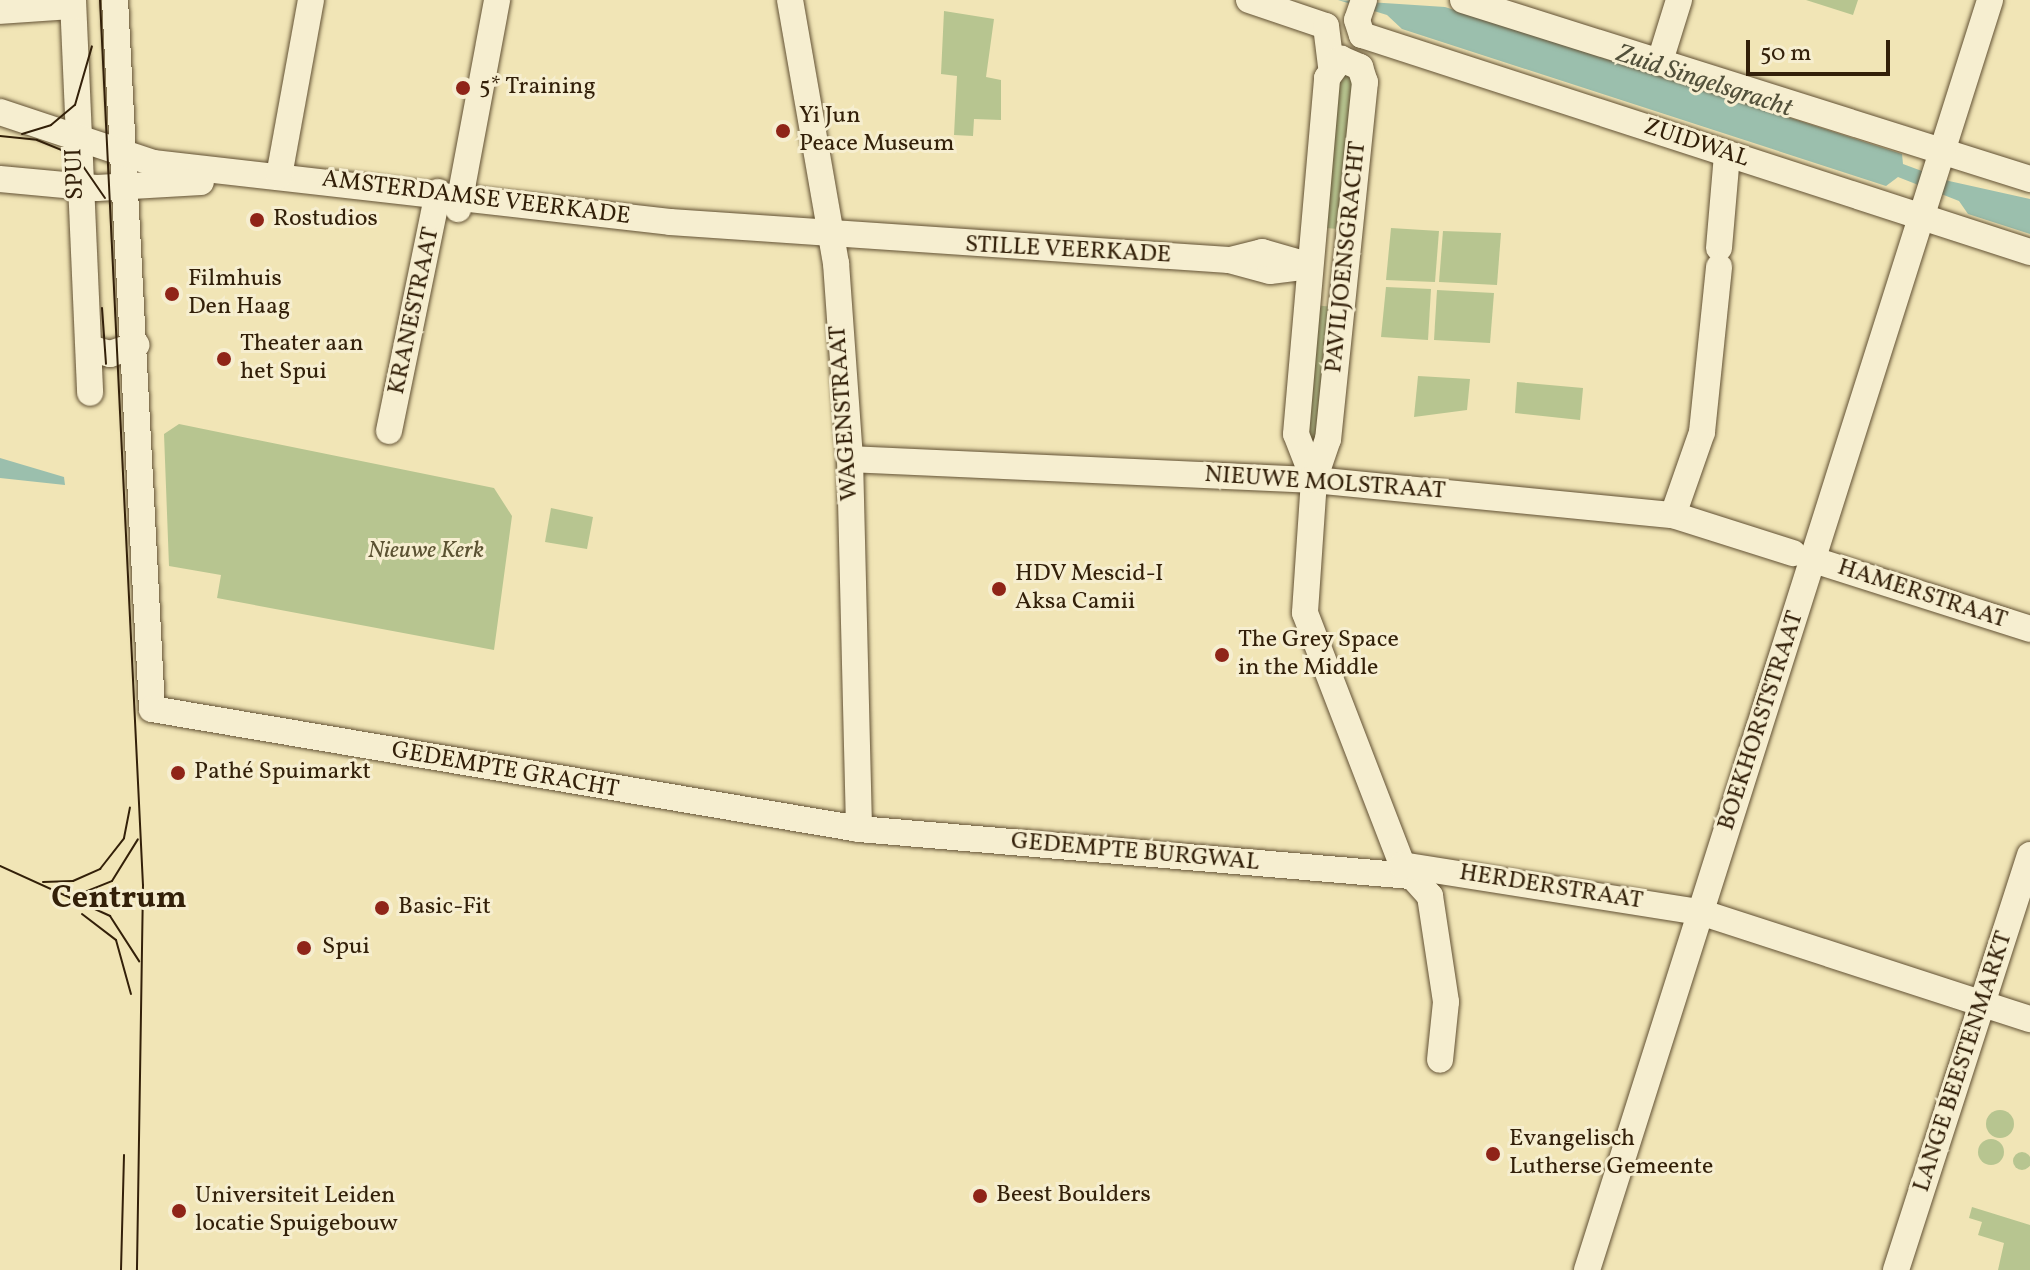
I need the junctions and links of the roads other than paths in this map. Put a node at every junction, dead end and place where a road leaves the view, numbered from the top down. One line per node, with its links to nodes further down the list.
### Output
1 (115, 0): 16 (street, SPUI)
2 (311, 0): 18 (street)
3 (497, 0): 24 (street, KRANESTRAAT)
4 (790, 0): 25 (street, WAGENSTRAAT)
5 (1249, 0): 13 (street, PAVILJOENSGRACHT)
6 (1463, 0): 12 (street)
7 (1679, 0): 12 (street)
8 (1990, 0): 21 (street, BOEKHORSTSTRAAT)
9 (73, 3): 10 (street); 15 (street, SPUI)
10 (0, 11)
11 (1362, 15): 17 (street, ZUIDWAL)
12 (1660, 61): 21 (street)
13 (1331, 66): 27 (street, PAVILJOENSGRACHT); 28 (street, PAVILJOENSGRACHT)
14 (0, 112): 15 (street, AMSTERDAMSE VEERKADE)
15 (75, 132): 16 (street, AMSTERDAMSE VEERKADE); 23 (street, SPUI)
16 (125, 152): 18 (street, AMSTERDAMSE VEERKADE); 22 (street, SPUI)
17 (1727, 154): 21 (street, ZUIDWAL); 35 (street)
18 (279, 176): 24 (street, AMSTERDAMSE VEERKADE)
19 (0, 179): 23 (street, AMSTERDAMSE VEERKADE)
20 (2030, 179): 21 (street)
21 (1931, 183): 26 (street, ZUIDWAL); 36 (street, BOEKHORSTSTRAAT)
22 (127, 186): 23 (street, AMSTERDAMSE VEERKADE); 24 (street, AMSTERDAMSE VEERKADE); 29 (street, SPUI)
23 (76, 187): 30 (street, SPUI)
24 (448, 202): 25 (street, AMSTERDAMSE VEERKADE); 32 (street, KRANESTRAAT)
25 (831, 242): 27 (street, STILLE VEERKADE); 33 (street, WAGENSTRAAT)
26 (2030, 252)
27 (1310, 266): 28 (street, STILLE VEERKADE); 34 (street, PAVILJOENSGRACHT)
28 (1345, 275): 34 (street, PAVILJOENSGRACHT)
29 (136, 345): 30 (street); 38 (street, SPUI)
30 (89, 348): 31 (street, SPUI)
31 (90, 393)
32 (389, 431)
33 (850, 459): 34 (street, NIEUWE MOLSTRAAT); 39 (street, WAGENSTRAAT)
34 (1314, 480): 35 (street, NIEUWE MOLSTRAAT); 41 (street, PAVILJOENSGRACHT)
35 (1673, 515): 36 (street, NIEUWE MOLSTRAAT)
36 (1804, 557): 37 (street, HAMERSTRAAT); 42 (street, BOEKHORSTSTRAAT)
37 (2030, 629)
38 (152, 709): 39 (street, GEDEMPTE GRACHT)
39 (859, 829): 41 (street, GEDEMPTE BURGWAL)
40 (2030, 855): 43 (street, LANGE BEESTENMARKT)
41 (1407, 870): 42 (street, HERDERSTRAAT); 45 (street, PAVILJOENSGRACHT)
42 (1700, 912): 43 (street, HERDERSTRAAT); 46 (street, BOEKHORSTSTRAAT)
43 (1984, 1004): 44 (street, HERDERSTRAAT); 47 (street, LANGE BEESTENMARKT)
44 (2030, 1019)
45 (1440, 1060)
46 (1587, 1270)
47 (1896, 1270)

